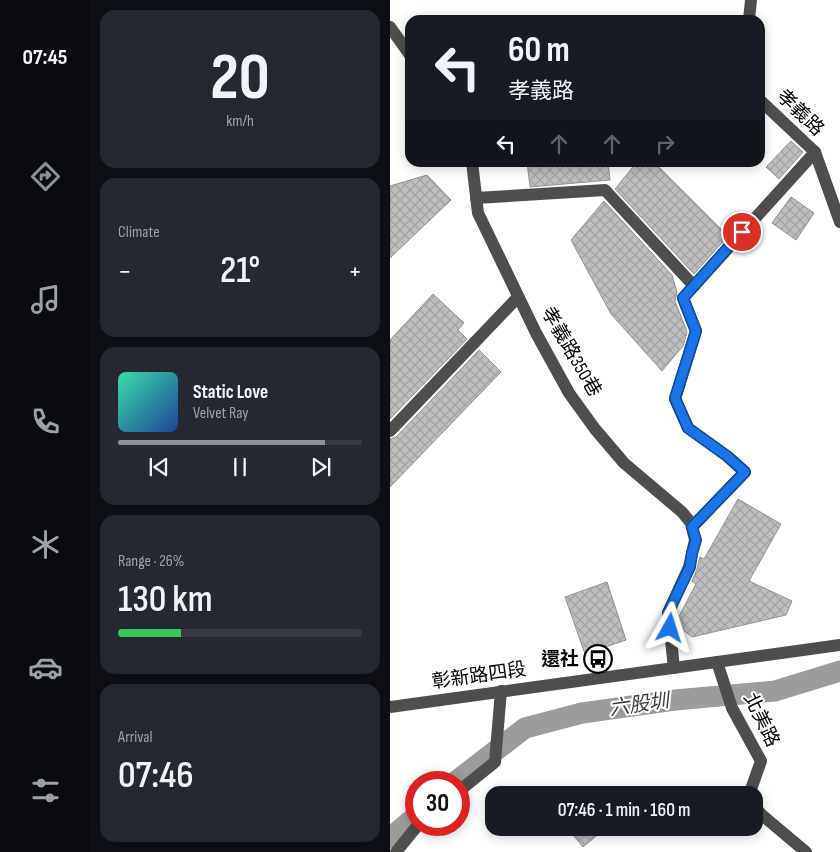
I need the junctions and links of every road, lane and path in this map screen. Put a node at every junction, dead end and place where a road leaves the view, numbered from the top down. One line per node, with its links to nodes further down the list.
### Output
1 (751, 0): 2 (street)
2 (750, 15)
3 (390, 27): 4 (street)
4 (405, 48)
5 (765, 105): 6 (street, 孝義路)
6 (815, 152): 9 (street); 10 (street, 孝義路)
7 (473, 167): 8 (street, 孝義路350巷)
8 (476, 198): 10 (street); 11 (street, 孝義路350巷)
9 (840, 222)
10 (694, 286): 13 (street, 孝義路)
11 (518, 297): 12 (street); 13 (street, 孝義路350巷)
12 (390, 431)
13 (692, 527): 16 (street)
14 (840, 645): 15 (street, 彰新路四段)
15 (717, 662): 16 (street, 彰新路四段); 20 (street, 北美路)
16 (674, 668): 17 (street, 彰新路四段)
17 (501, 692): 18 (street, 彰新路四段); 19 (street)
18 (390, 707)
19 (470, 782)
20 (752, 786)
21 (763, 816): 24 (street)
22 (409, 836): 23 (street)
23 (396, 852)
24 (806, 852)

